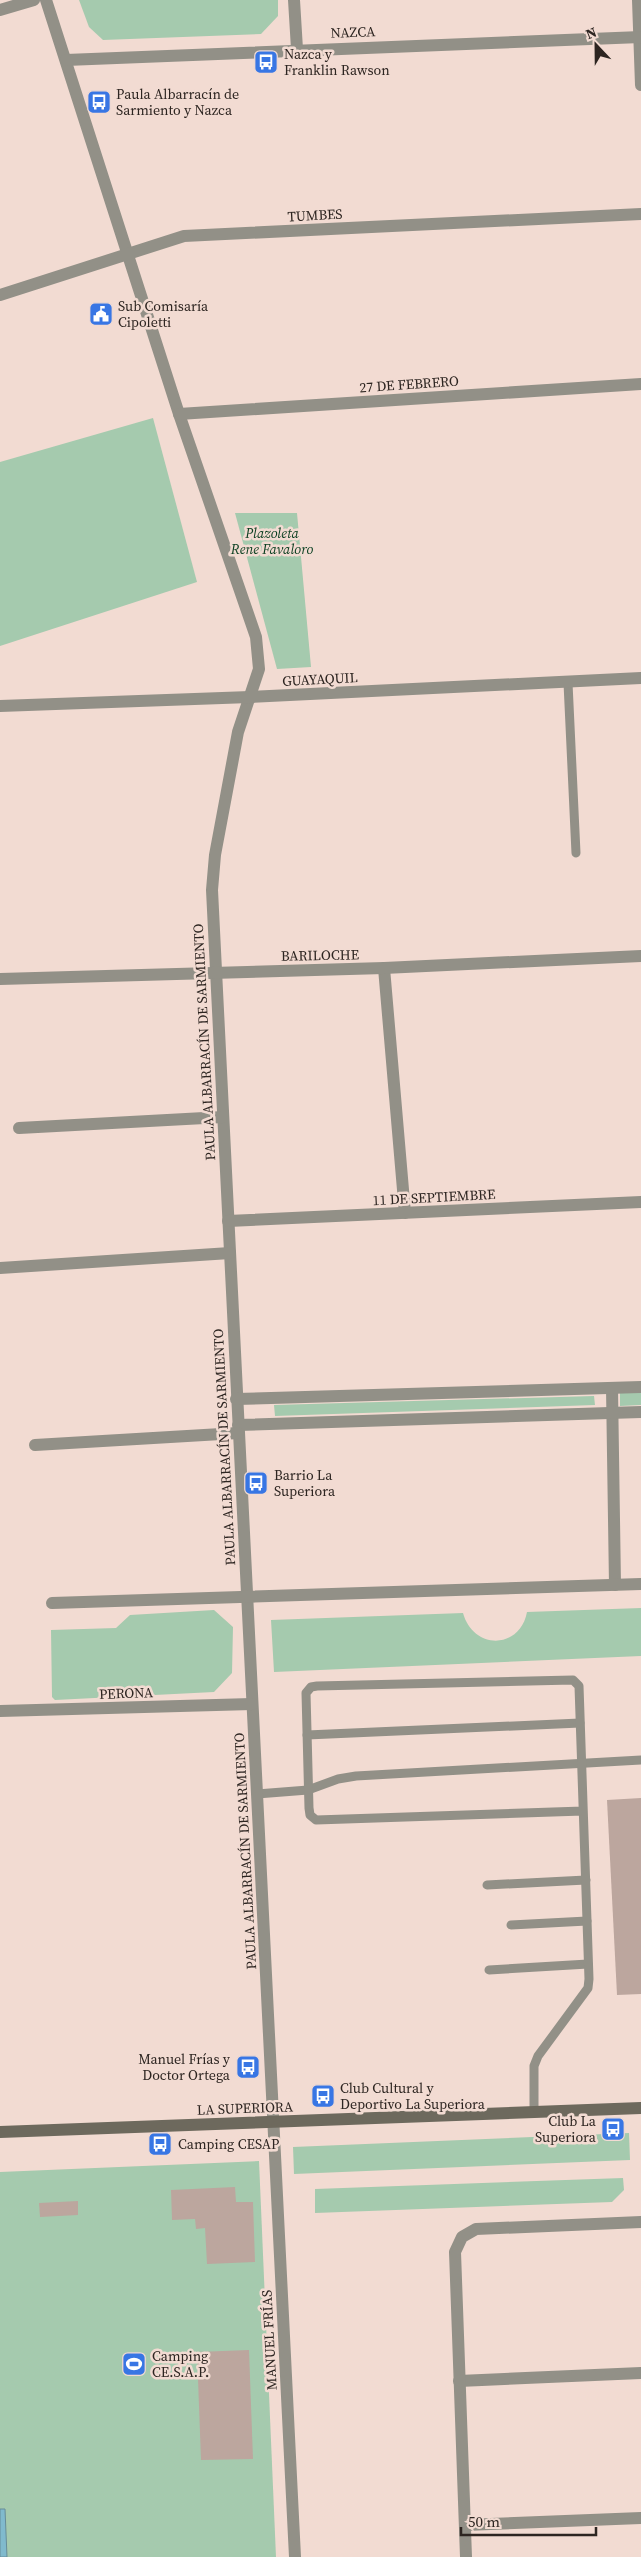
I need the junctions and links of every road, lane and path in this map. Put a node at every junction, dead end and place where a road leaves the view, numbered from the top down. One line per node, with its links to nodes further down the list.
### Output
1 (34, 0): 5 (street)
2 (46, 0): 8 (street, PAULA ALBARRACÍN DE SARMIENTO)
3 (294, 0): 7 (street)
4 (638, 0): 6 (street)
5 (0, 10)
6 (640, 37): 7 (street, NAZCA); 9 (street)
7 (297, 49): 8 (street, NAZCA)
8 (66, 60): 11 (street, PAULA ALBARRACÍN DE SARMIENTO)
9 (641, 85)
10 (641, 214): 11 (street, TUMBES)
11 (129, 256): 12 (street, TUMBES); 14 (street, PAULA ALBARRACÍN DE SARMIENTO)
12 (0, 295)
13 (641, 384): 14 (street, 27 DE FEBRERO)
14 (179, 414): 17 (street, PAULA ALBARRACÍN DE SARMIENTO)
15 (641, 678): 16 (street, GUAYAQUIL)
16 (568, 683): 17 (street, GUAYAQUIL); 19 (lane)
17 (250, 697): 18 (street, GUAYAQUIL); 22 (street, PAULA ALBARRACÍN DE SARMIENTO)
18 (0, 706)
19 (576, 853)
20 (641, 956): 21 (street, BARILOCHE)
21 (384, 968): 22 (street, BARILOCHE); 27 (street)
22 (215, 972): 23 (street, BARILOCHE); 24 (street, PAULA ALBARRACÍN DE SARMIENTO)
23 (0, 979)
24 (223, 1118): 25 (street); 28 (street, PAULA ALBARRACÍN DE SARMIENTO)
25 (19, 1128)
26 (641, 1202): 27 (street, 11 DE SEPTIEMBRE)
27 (405, 1213): 28 (street, 11 DE SEPTIEMBRE)
28 (228, 1221): 29 (street, PAULA ALBARRACÍN DE SARMIENTO)
29 (230, 1253): 30 (street); 33 (street, PAULA ALBARRACÍN DE SARMIENTO)
30 (0, 1268)
31 (641, 1387): 32 (street)
32 (612, 1388): 33 (street); 35 (street)
33 (236, 1399): 36 (street, PAULA ALBARRACÍN DE SARMIENTO)
34 (641, 1412): 35 (street)
35 (612, 1413): 36 (street); 39 (street)
36 (238, 1429): 37 (street); 40 (street, PAULA ALBARRACÍN DE SARMIENTO)
37 (35, 1445)
38 (641, 1584): 39 (street)
39 (615, 1585): 40 (street)
40 (246, 1595): 41 (street); 42 (street, PAULA ALBARRACÍN DE SARMIENTO)
41 (52, 1603)
42 (252, 1704): 43 (street, PERONA); 49 (street, PAULA ALBARRACÍN DE SARMIENTO)
43 (0, 1711)
44 (580, 1723): 45 (lane); 45 (lane); 47 (lane)
45 (307, 1734): 48 (lane)
46 (641, 1760): 47 (lane)
47 (582, 1763): 48 (lane); 50 (lane)
48 (308, 1790): 49 (lane); 50 (lane)
49 (257, 1794): 59 (street, PAULA ALBARRACÍN DE SARMIENTO)
50 (583, 1811): 51 (lane)
51 (586, 1880): 52 (lane); 53 (lane)
52 (487, 1885)
53 (587, 1921): 54 (lane); 55 (lane)
54 (511, 1925)
55 (588, 1964): 56 (lane); 58 (lane)
56 (489, 1970)
57 (641, 2108): 58 (main road, LA SUPERIORA)
58 (534, 2112): 59 (main road, LA SUPERIORA)
59 (274, 2122): 60 (main road, LA SUPERIORA); 66 (street, MANUEL FRÍAS)
60 (0, 2132)
61 (641, 2222): 63 (street)
62 (641, 2373): 63 (street)
63 (460, 2381): 65 (street)
64 (641, 2518): 65 (street)
65 (465, 2525): 67 (street)
66 (295, 2557)
67 (466, 2557)

